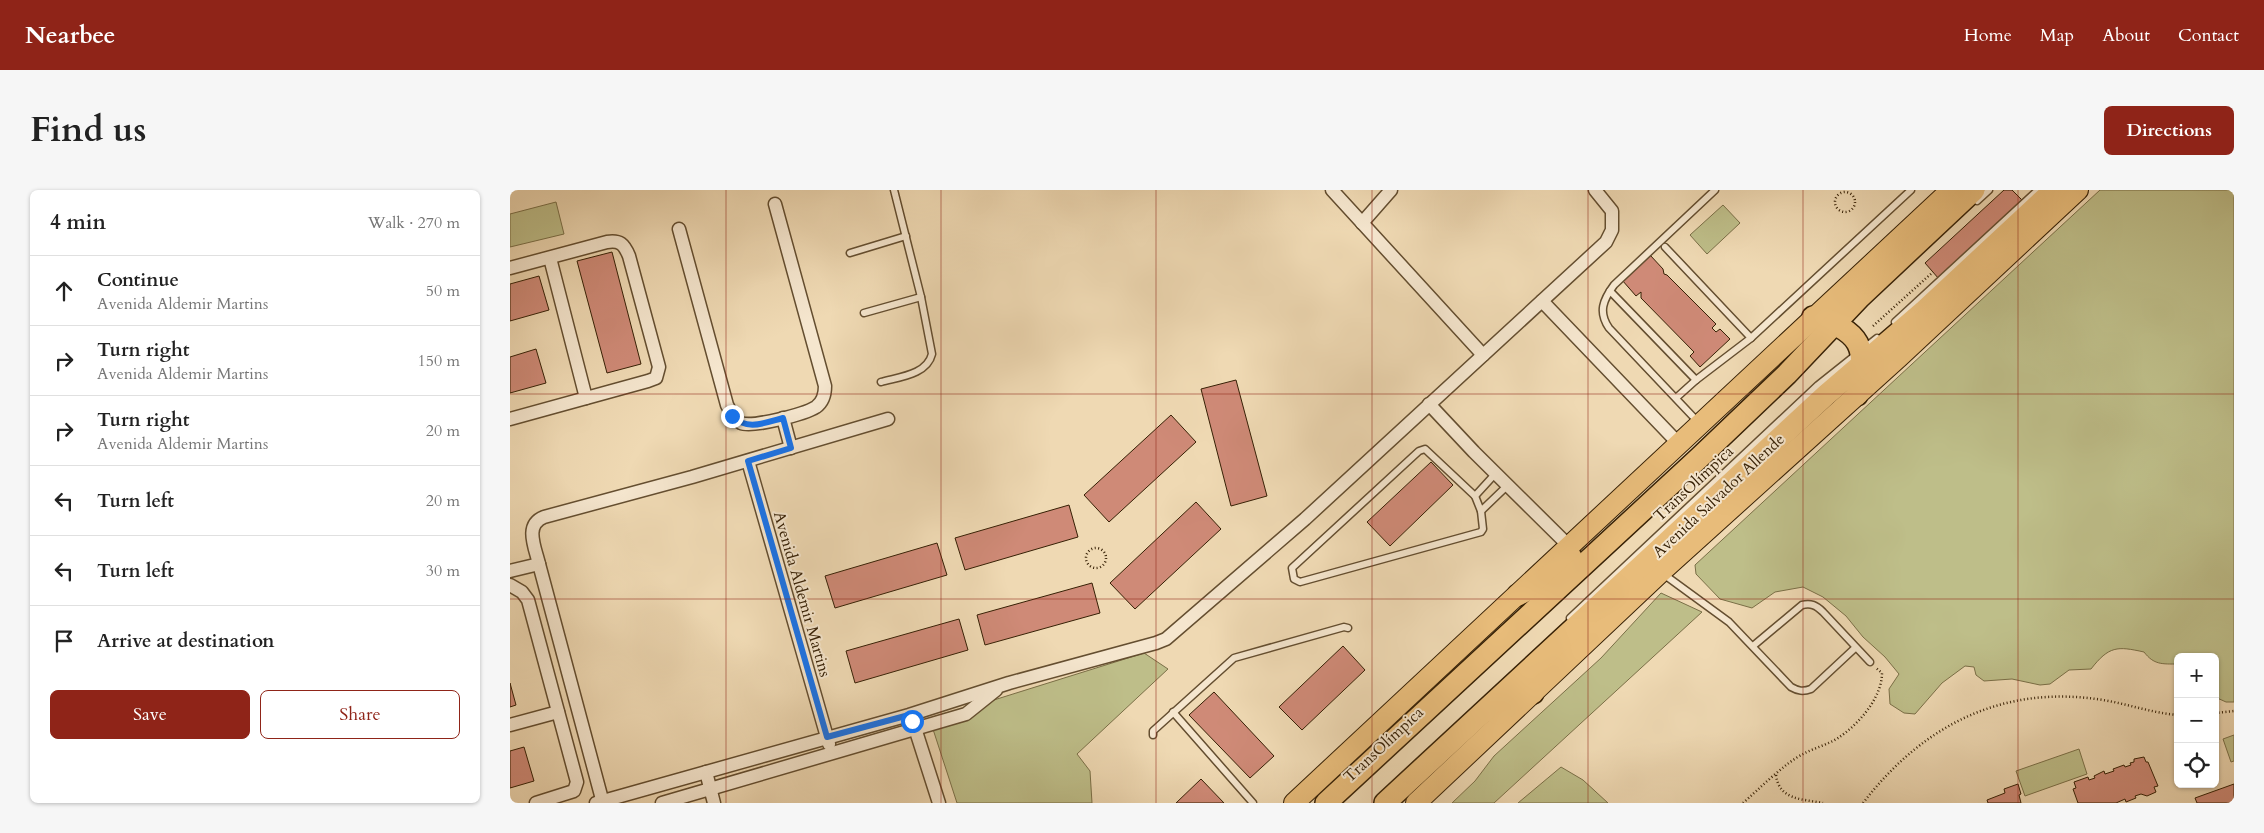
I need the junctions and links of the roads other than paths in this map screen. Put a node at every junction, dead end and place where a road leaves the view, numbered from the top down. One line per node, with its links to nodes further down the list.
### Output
1 (894, 190): 16 (lane)
2 (1332, 190): 14 (street)
3 (1391, 190): 14 (street)
4 (1595, 190): 23 (street)
5 (1715, 190): 21 (lane)
6 (1911, 190): 27 (lane)
7 (1951, 190): 25 (main road)
8 (1989, 190): 12 (lane)
9 (2038, 190): 29 (lane, TransOlímpica)
10 (2054, 190): 29 (highway, Avenida Salvador Allende)
11 (2078, 190): 32 (main road, Avenida Salvador Allende)
12 (1972, 199): 26 (highway)
13 (776, 204): 36 (street)
14 (1362, 222): 28 (street)
15 (679, 228): 36 (street)
16 (906, 236): 18 (lane); 22 (lane)
17 (1665, 247): 27 (lane)
18 (850, 253)
19 (550, 258): 20 (street); 33 (street); 33 (street)
20 (510, 268)
21 (1610, 291): 30 (lane); 34 (lane)
22 (921, 297): 24 (lane); 31 (lane)
23 (1542, 300): 28 (street); 40 (street)
24 (864, 313)
25 (1813, 317): 26 (highway); 39 (main road)
26 (1841, 327): 29 (highway); 42 (highway)
27 (1751, 338): 30 (lane)
28 (1483, 355): 35 (street)
29 (1861, 356): 32 (highway); 56 (lane, TransOlímpica); 81 (highway, Avenida Salvador Allende)
30 (1696, 380): 34 (lane)
31 (881, 382)
32 (1857, 396): 52 (main road, Avenida Salvador Allende)
33 (586, 398): 37 (street)
34 (1676, 398): 39 (lane)
35 (1430, 404): 44 (street); 61 (street)
36 (783, 418): 41 (street)
37 (510, 419)
38 (888, 419): 41 (street)
39 (1700, 424): 40 (main road)
40 (1678, 444): 49 (main road)
41 (791, 448): 43 (street)
42 (1699, 458): 54 (highway); 80 (highway)
43 (748, 461): 50 (street); 69 (street, Avenida Aldemir Martins)
44 (1496, 473): 45 (street); 46 (lane)
45 (1508, 485): 48 (lane); 49 (street)
46 (1474, 496): 48 (lane); 48 (lane)
47 (1670, 496): 55 (lane, TransOlímpica)
48 (1481, 511)
49 (1569, 546): 54 (main road)
50 (539, 564): 51 (street); 73 (street)
51 (510, 571)
52 (1662, 572): 58 (lane); 62 (main road, Avenida Salvador Allende)
53 (510, 585): 63 (street)
54 (1518, 595): 79 (main road)
55 (1553, 603)
56 (1566, 621)
57 (1348, 628): 64 (lane)
58 (1753, 646): 59 (lane); 59 (lane)
59 (1855, 648): 60 (lane)
60 (1870, 662)
61 (1009, 683): 65 (street); 67 (street)
62 (1533, 693): 81 (highway); 82 (main road, Avenida Salvador Allende)
63 (558, 712): 66 (street); 74 (street)
64 (1172, 712): 68 (lane); 78 (lane)
65 (909, 715): 67 (street); 69 (street)
66 (510, 724)
67 (916, 729): 70 (street); 77 (street)
68 (1153, 736)
69 (827, 737): 70 (street, Avenida Aldemir Martins); 71 (street)
70 (832, 753): 72 (street)
71 (706, 772): 72 (street); 73 (street)
72 (710, 790): 75 (street); 76 (street)
73 (601, 802)
74 (536, 803)
75 (662, 803)
76 (714, 803)
77 (940, 803)
78 (1253, 803)
79 (1294, 803)
80 (1326, 803)
81 (1385, 803)
82 (1416, 803)

